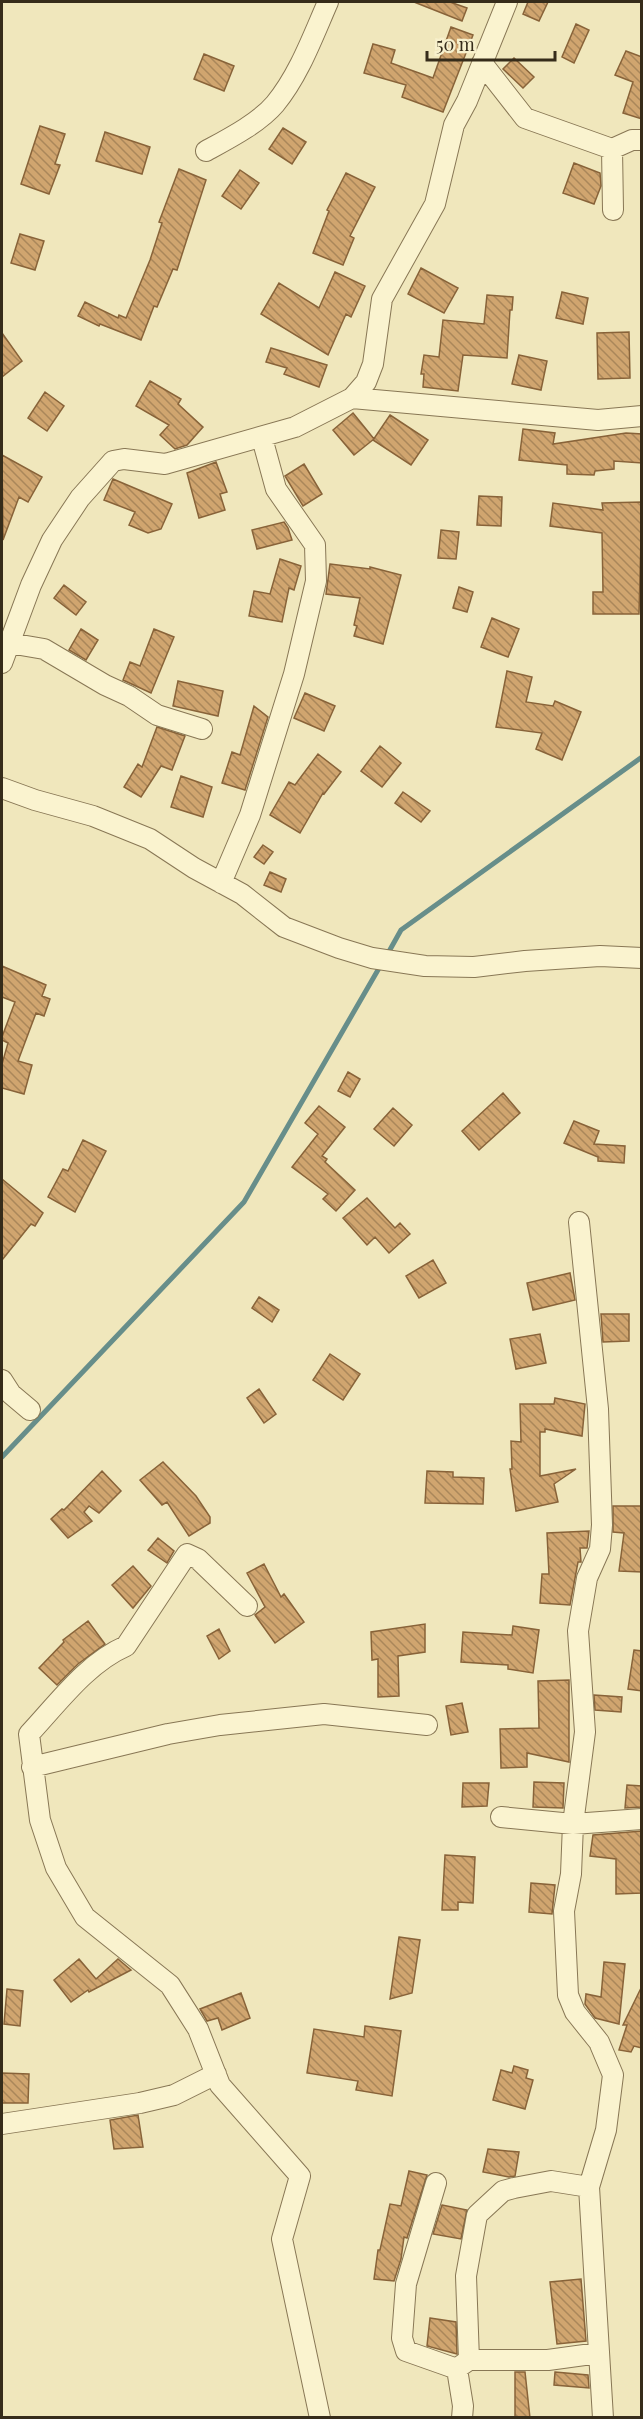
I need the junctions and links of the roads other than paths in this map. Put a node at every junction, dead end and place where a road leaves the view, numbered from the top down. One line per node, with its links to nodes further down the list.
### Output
1 (328, 2): 6 (street)
2 (507, 2): 3 (street)
3 (482, 63): 5 (street); 8 (street)
4 (642, 140): 5 (street)
5 (612, 148): 7 (street)
6 (206, 152)
7 (613, 210)
8 (352, 398): 9 (street); 10 (street)
9 (642, 416)
10 (262, 438): 11 (street); 15 (street)
11 (9, 643): 12 (street); 13 (street)
12 (2, 663)
13 (202, 729)
14 (2, 788): 15 (street)
15 (221, 883): 16 (street)
16 (642, 958)
17 (579, 1222): 25 (street)
18 (2, 1380): 19 (street)
19 (30, 1410)
20 (247, 1606): 22 (street)
21 (428, 1725): 22 (street)
22 (32, 1767): 26 (street)
23 (501, 1817): 25 (street)
24 (642, 1819): 25 (street)
25 (573, 1824): 29 (street)
26 (216, 2074): 27 (street); 32 (street)
27 (2, 2124)
28 (436, 2182): 31 (street)
29 (589, 2187): 30 (street); 31 (street)
30 (599, 2353): 31 (street); 34 (street)
31 (463, 2365): 33 (street)
32 (320, 2418)
33 (462, 2418)
34 (603, 2418)

